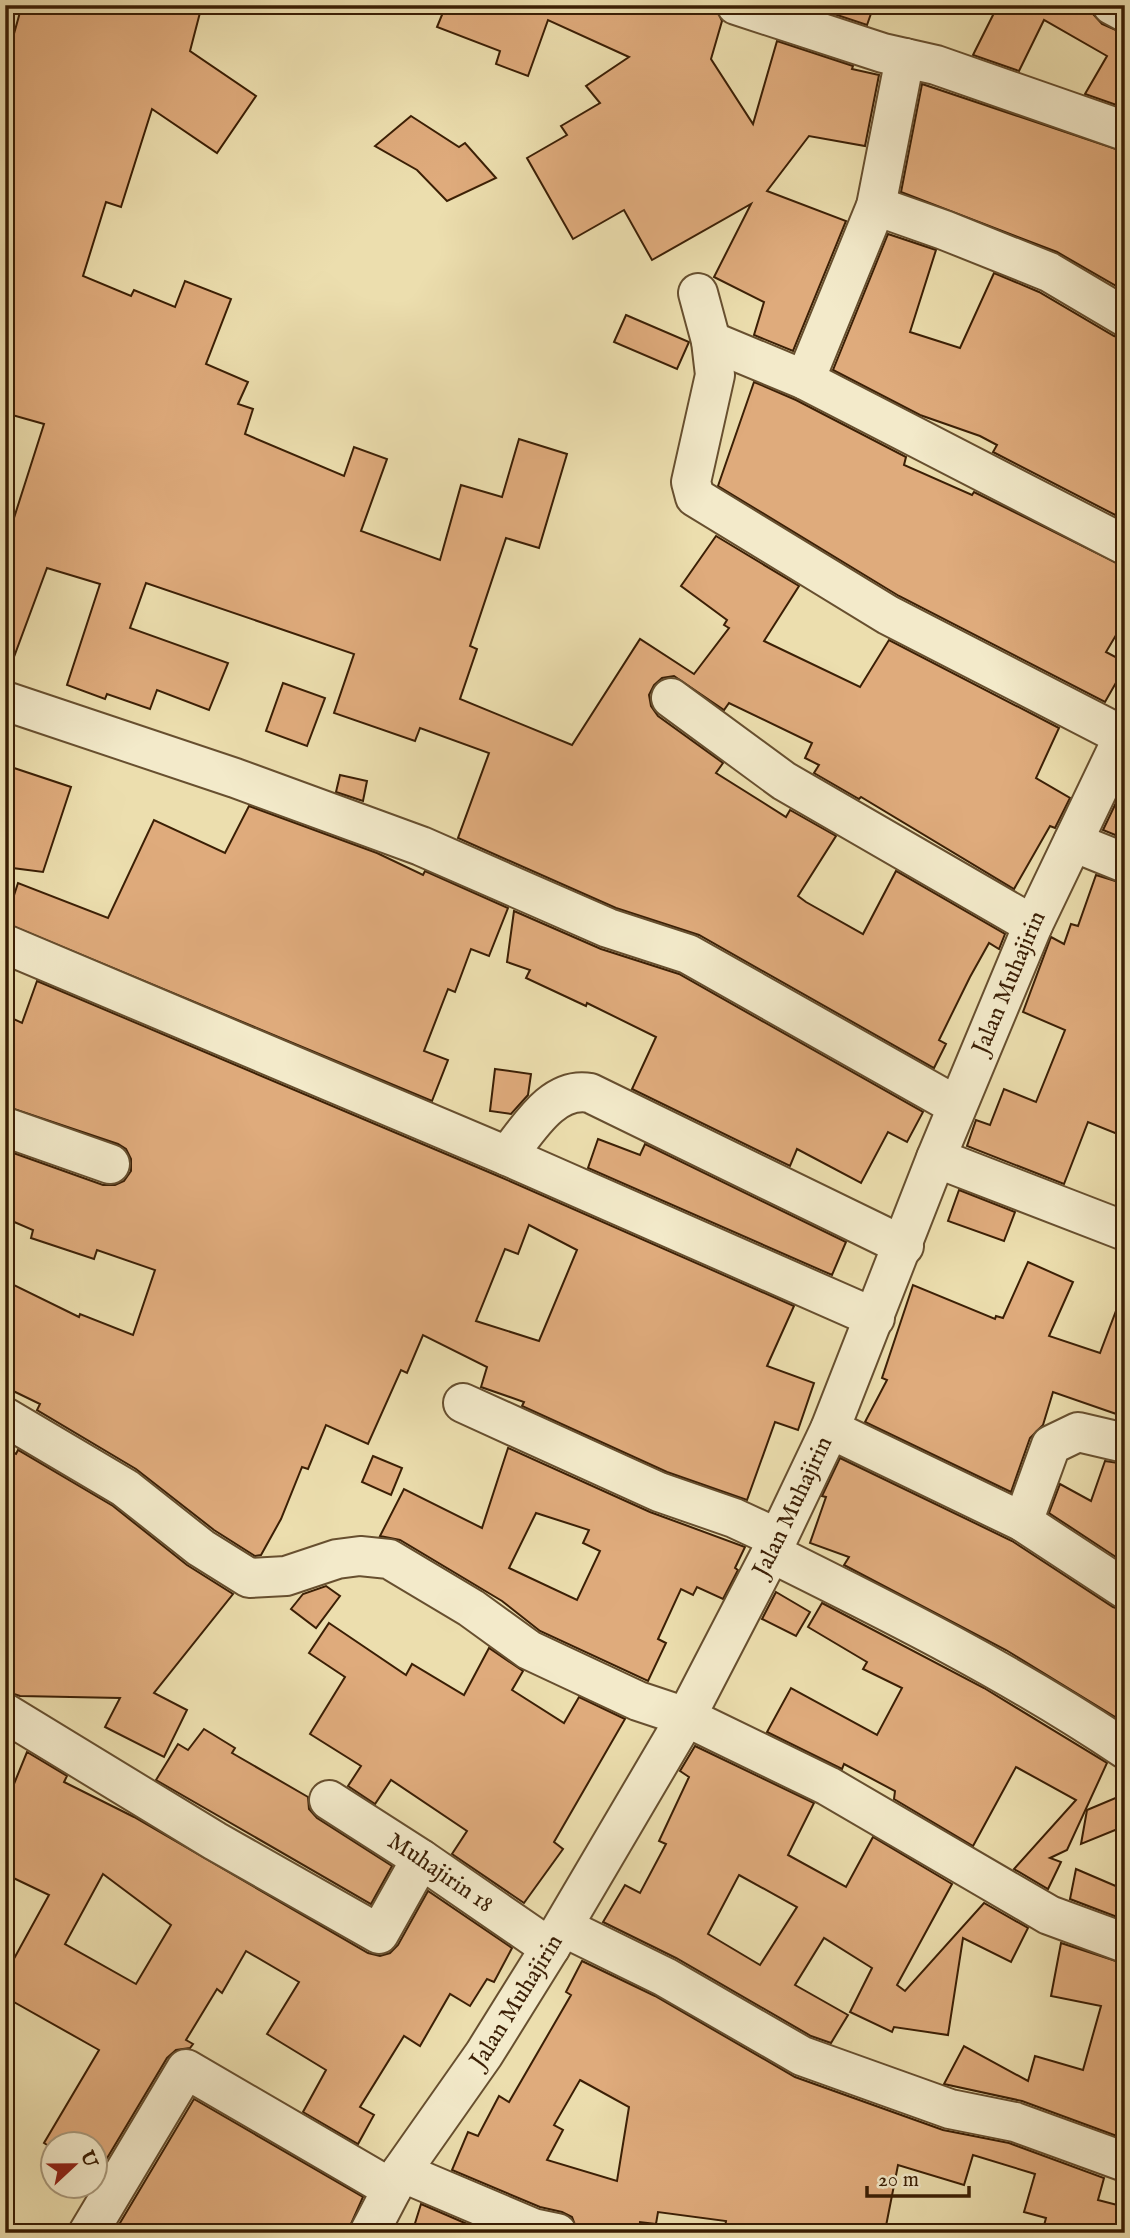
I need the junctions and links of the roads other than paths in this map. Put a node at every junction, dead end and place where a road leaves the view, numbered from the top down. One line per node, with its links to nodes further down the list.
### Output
1 (736, 5): 4 (street)
2 (1112, 5): 3 (street)
3 (1125, 12)
4 (905, 58): 5 (street); 6 (street)
5 (1125, 131)
6 (876, 206): 8 (street); 10 (street)
7 (698, 293): 9 (street)
8 (1125, 317)
9 (711, 341): 10 (street); 14 (street)
10 (805, 380): 11 (street)
11 (1125, 545)
12 (671, 698): 17 (street)
13 (5, 701): 19 (street)
14 (1124, 735): 15 (street, Jalan Muhajirin)
15 (1073, 842): 16 (street); 17 (street, Jalan Muhajirin)
16 (1125, 863)
17 (1033, 925): 19 (street, Jalan Muhajirin)
18 (5, 944): 21 (street)
19 (957, 1106): 22 (street, Jalan Muhajirin)
20 (5, 1128): 23 (street)
21 (507, 1156): 25 (street); 26 (street)
22 (936, 1158): 24 (street); 25 (street, Jalan Muhajirin)
23 (110, 1164)
24 (1125, 1231)
25 (904, 1246): 26 (street, Jalan Muhajirin)
26 (875, 1318): 29 (street, Jalan Muhajirin)
27 (463, 1402): 32 (street)
28 (5, 1417): 35 (street)
29 (830, 1429): 31 (street); 32 (street, Jalan Muhajirin)
30 (1125, 1443): 31 (street)
31 (1023, 1522): 33 (street)
32 (774, 1545): 35 (street, Jalan Muhajirin); 36 (street)
33 (1125, 1589)
34 (5, 1713): 38 (street)
35 (686, 1717): 39 (street, Jalan Muhajirin); 40 (street)
36 (1125, 1749)
37 (329, 1800): 38 (street, Muhajirin 18)
38 (421, 1859): 39 (street, Muhajirin 18)
39 (556, 1937): 41 (street, Muhajirin 18); 42 (street, Jalan Muhajirin)
40 (1125, 1943)
41 (1125, 2161)
42 (396, 2181): 43 (street); 44 (street, Jalan Muhajirin); 45 (street)
43 (88, 2233)
44 (369, 2233)
45 (557, 2233)

